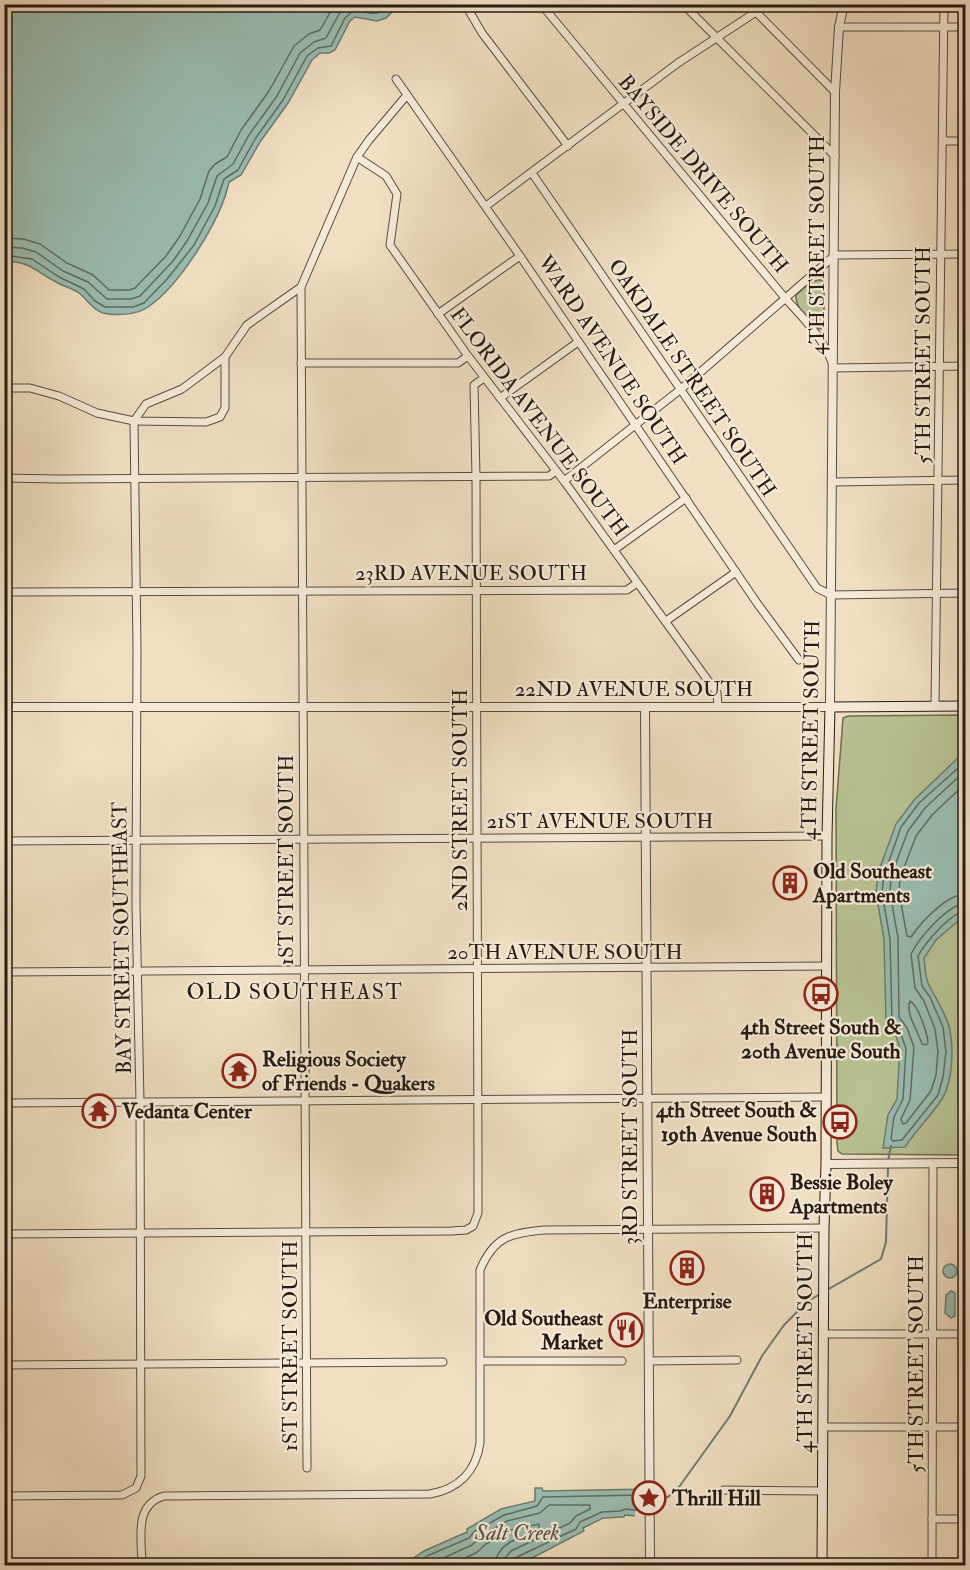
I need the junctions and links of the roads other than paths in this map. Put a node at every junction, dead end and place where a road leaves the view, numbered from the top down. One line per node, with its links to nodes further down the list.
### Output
1 (465, 4): 16 (street)
2 (541, 4): 13 (street, BAYSIDE DRIVE SOUTH)
3 (683, 4): 9 (street)
4 (844, 4): 6 (street, 4TH STREET SOUTH)
5 (944, 4): 7 (street, 5TH STREET SOUTH)
6 (839, 27): 7 (street); 11 (street, 4TH STREET SOUTH)
7 (944, 27): 8 (street); 14 (street, 5TH STREET SOUTH)
8 (966, 27)
9 (717, 37): 11 (street); 13 (street); 17 (street)
10 (396, 79): 12 (street, WARD AVENUE SOUTH)
11 (835, 92): 17 (street, 4TH STREET SOUTH)
12 (408, 95): 18 (street); 20 (street, WARD AVENUE SOUTH)
13 (624, 104): 16 (street); 26 (street, BAYSIDE DRIVE SOUTH)
14 (943, 141): 15 (street); 21 (street, 5TH STREET SOUTH)
15 (966, 141)
16 (568, 146): 19 (street)
17 (835, 156): 23 (street, 4TH STREET SOUTH)
18 (357, 157): 25 (street); 27 (street, FLORIDA AVENUE SOUTH)
19 (532, 172): 20 (street); 37 (street, OAKDALE STREET SOUTH)
20 (486, 206): 24 (street, WARD AVENUE SOUTH)
21 (940, 254): 22 (street); 23 (street); 32 (street, 5TH STREET SOUTH)
22 (966, 254)
23 (835, 255): 26 (street); 34 (street, 4TH STREET SOUTH)
24 (520, 256): 27 (street); 28 (street, WARD AVENUE SOUTH)
25 (301, 287): 30 (street); 31 (street, 1ST STREET SOUTH)
26 (785, 298): 34 (street, BAYSIDE DRIVE SOUTH); 37 (street)
27 (438, 314): 29 (street, FLORIDA AVENUE SOUTH)
28 (578, 342): 38 (street); 40 (street, WARD AVENUE SOUTH)
29 (468, 356): 31 (street); 35 (street, FLORIDA AVENUE SOUTH)
30 (225, 357): 39 (street); 39 (street)
31 (301, 363): 42 (street, 1ST STREET SOUTH)
32 (940, 366): 33 (street); 34 (street); 46 (street, 5TH STREET SOUTH)
33 (966, 366)
34 (834, 368): 49 (street, 4TH STREET SOUTH)
35 (484, 378): 38 (street, FLORIDA AVENUE SOUTH); 43 (street, 2ND STREET SOUTH)
36 (4, 388): 39 (street)
37 (681, 389): 40 (street); 60 (street, OAKDALE STREET SOUTH)
38 (500, 398): 41 (street, FLORIDA AVENUE SOUTH)
39 (134, 421): 45 (street, BAY STREET SOUTHEAST)
40 (637, 425): 48 (street); 50 (street, WARD AVENUE SOUTH)
41 (556, 471): 43 (street); 48 (street, FLORIDA AVENUE SOUTH)
42 (303, 477): 43 (street); 45 (street); 54 (street, 1ST STREET SOUTH)
43 (476, 477): 55 (street, 2ND STREET SOUTH)
44 (4, 478): 45 (street)
45 (136, 478): 57 (street, BAY STREET SOUTHEAST)
46 (939, 480): 47 (street); 49 (street); 58 (street, 5TH STREET SOUTH)
47 (966, 480)
48 (564, 481): 51 (street, FLORIDA AVENUE SOUTH)
49 (832, 482): 60 (street, 4TH STREET SOUTH)
50 (686, 498): 51 (street); 52 (street, WARD AVENUE SOUTH)
51 (614, 550): 53 (street, FLORIDA AVENUE SOUTH)
52 (736, 572): 61 (street); 62 (street, WARD AVENUE SOUTH)
53 (637, 583): 55 (street, 23RD AVENUE SOUTH); 61 (street, FLORIDA AVENUE SOUTH)
54 (304, 590): 55 (street, 23RD AVENUE SOUTH); 57 (street, 23RD AVENUE SOUTH); 71 (street, 1ST STREET SOUTH)
55 (476, 590): 66 (street, 2ND STREET SOUTH)
56 (4, 591): 57 (street, 23RD AVENUE SOUTH)
57 (136, 591): 70 (street, BAY STREET SOUTHEAST)
58 (938, 593): 59 (street); 60 (street); 63 (street, 5TH STREET SOUTH)
59 (966, 593)
60 (831, 595): 69 (street, 4TH STREET SOUTH)
61 (666, 621): 68 (street, FLORIDA AVENUE SOUTH)
62 (799, 660)
63 (936, 706): 64 (main road, 22ND AVENUE SOUTH); 69 (main road, 22ND AVENUE SOUTH)
64 (966, 706)
65 (4, 707): 70 (street, 22ND AVENUE SOUTH)
66 (476, 707): 67 (street, 22ND AVENUE SOUTH); 71 (street, 22ND AVENUE SOUTH); 75 (street, 2ND STREET SOUTH)
67 (645, 707): 68 (street, 22ND AVENUE SOUTH); 73 (street, 3RD STREET SOUTH)
68 (718, 707): 69 (street, 22ND AVENUE SOUTH)
69 (830, 707): 72 (main road, 4TH STREET SOUTH)
70 (137, 708): 71 (street, 22ND AVENUE SOUTH); 76 (street, BAY STREET SOUTHEAST)
71 (302, 708): 74 (street, 1ST STREET SOUTH)
72 (827, 836): 73 (street, 21ST AVENUE SOUTH); 78 (main road, 4TH STREET SOUTH)
73 (646, 837): 75 (street, 21ST AVENUE SOUTH); 79 (street, 3RD STREET SOUTH)
74 (302, 839): 75 (street, 21ST AVENUE SOUTH); 76 (street, 21ST AVENUE SOUTH); 80 (street, 1ST STREET SOUTH)
75 (477, 839): 81 (street, 2ND STREET SOUTH)
76 (137, 840): 77 (street, 21ST AVENUE SOUTH); 82 (street, BAY STREET SOUTHEAST)
77 (4, 841)
78 (827, 966): 79 (street, 20TH AVENUE SOUTH); 84 (main road, 4TH STREET SOUTH)
79 (646, 968): 81 (street, 20TH AVENUE SOUTH); 85 (street, 3RD STREET SOUTH)
80 (304, 969): 81 (street, 20TH AVENUE SOUTH); 82 (street, 20TH AVENUE SOUTH); 87 (street, 1ST STREET SOUTH)
81 (477, 969): 86 (street, 2ND STREET SOUTH)
82 (139, 971): 83 (street, 20TH AVENUE SOUTH); 88 (street, BAY STREET SOUTHEAST)
83 (4, 972)
84 (826, 1096): 85 (street); 92 (main road, 4TH STREET SOUTH)
85 (648, 1099): 86 (street); 94 (street, 3RD STREET SOUTH)
86 (477, 1100): 87 (street); 95 (street, 2ND STREET SOUTH)
87 (304, 1101): 88 (street); 95 (street, 1ST STREET SOUTH)
88 (140, 1102): 89 (street); 96 (street, BAY STREET SOUTHEAST)
89 (4, 1103)
90 (933, 1163): 91 (street); 92 (street); 99 (street, 5TH STREET SOUTH)
91 (966, 1163)
92 (826, 1164): 93 (main road, 4TH STREET SOUTH)
93 (824, 1228): 94 (street); 98 (main road, 4TH STREET SOUTH)
94 (648, 1230): 102 (street); 104 (street, 3RD STREET SOUTH)
95 (306, 1231): 96 (street); 106 (street, 1ST STREET SOUTH)
96 (140, 1233): 97 (street); 107 (street, BAY STREET SOUTHEAST)
97 (4, 1234)
98 (824, 1334): 99 (street); 109 (main road, 4TH STREET SOUTH)
99 (933, 1334): 100 (street); 110 (street, 5TH STREET SOUTH)
100 (966, 1334)
101 (737, 1360): 104 (street)
102 (480, 1361): 103 (street); 118 (street)
103 (622, 1361)
104 (649, 1361): 119 (street, 3RD STREET SOUTH)
105 (443, 1362): 106 (street)
106 (306, 1363): 107 (street); 112 (street, 1ST STREET SOUTH)
107 (142, 1364): 108 (street); 115 (street, BAY STREET SOUTHEAST)
108 (4, 1365)
109 (824, 1427): 110 (street); 114 (main road, 4TH STREET SOUTH)
110 (932, 1427): 111 (street); 116 (street, 5TH STREET SOUTH)
111 (966, 1427)
112 (307, 1468)
113 (724, 1490): 114 (street)
114 (822, 1491): 120 (main road, 4TH STREET SOUTH)
115 (4, 1496)
116 (932, 1519): 117 (street); 121 (street, 5TH STREET SOUTH)
117 (966, 1519)
118 (142, 1566)
119 (650, 1566)
120 (822, 1566)
121 (932, 1566)

